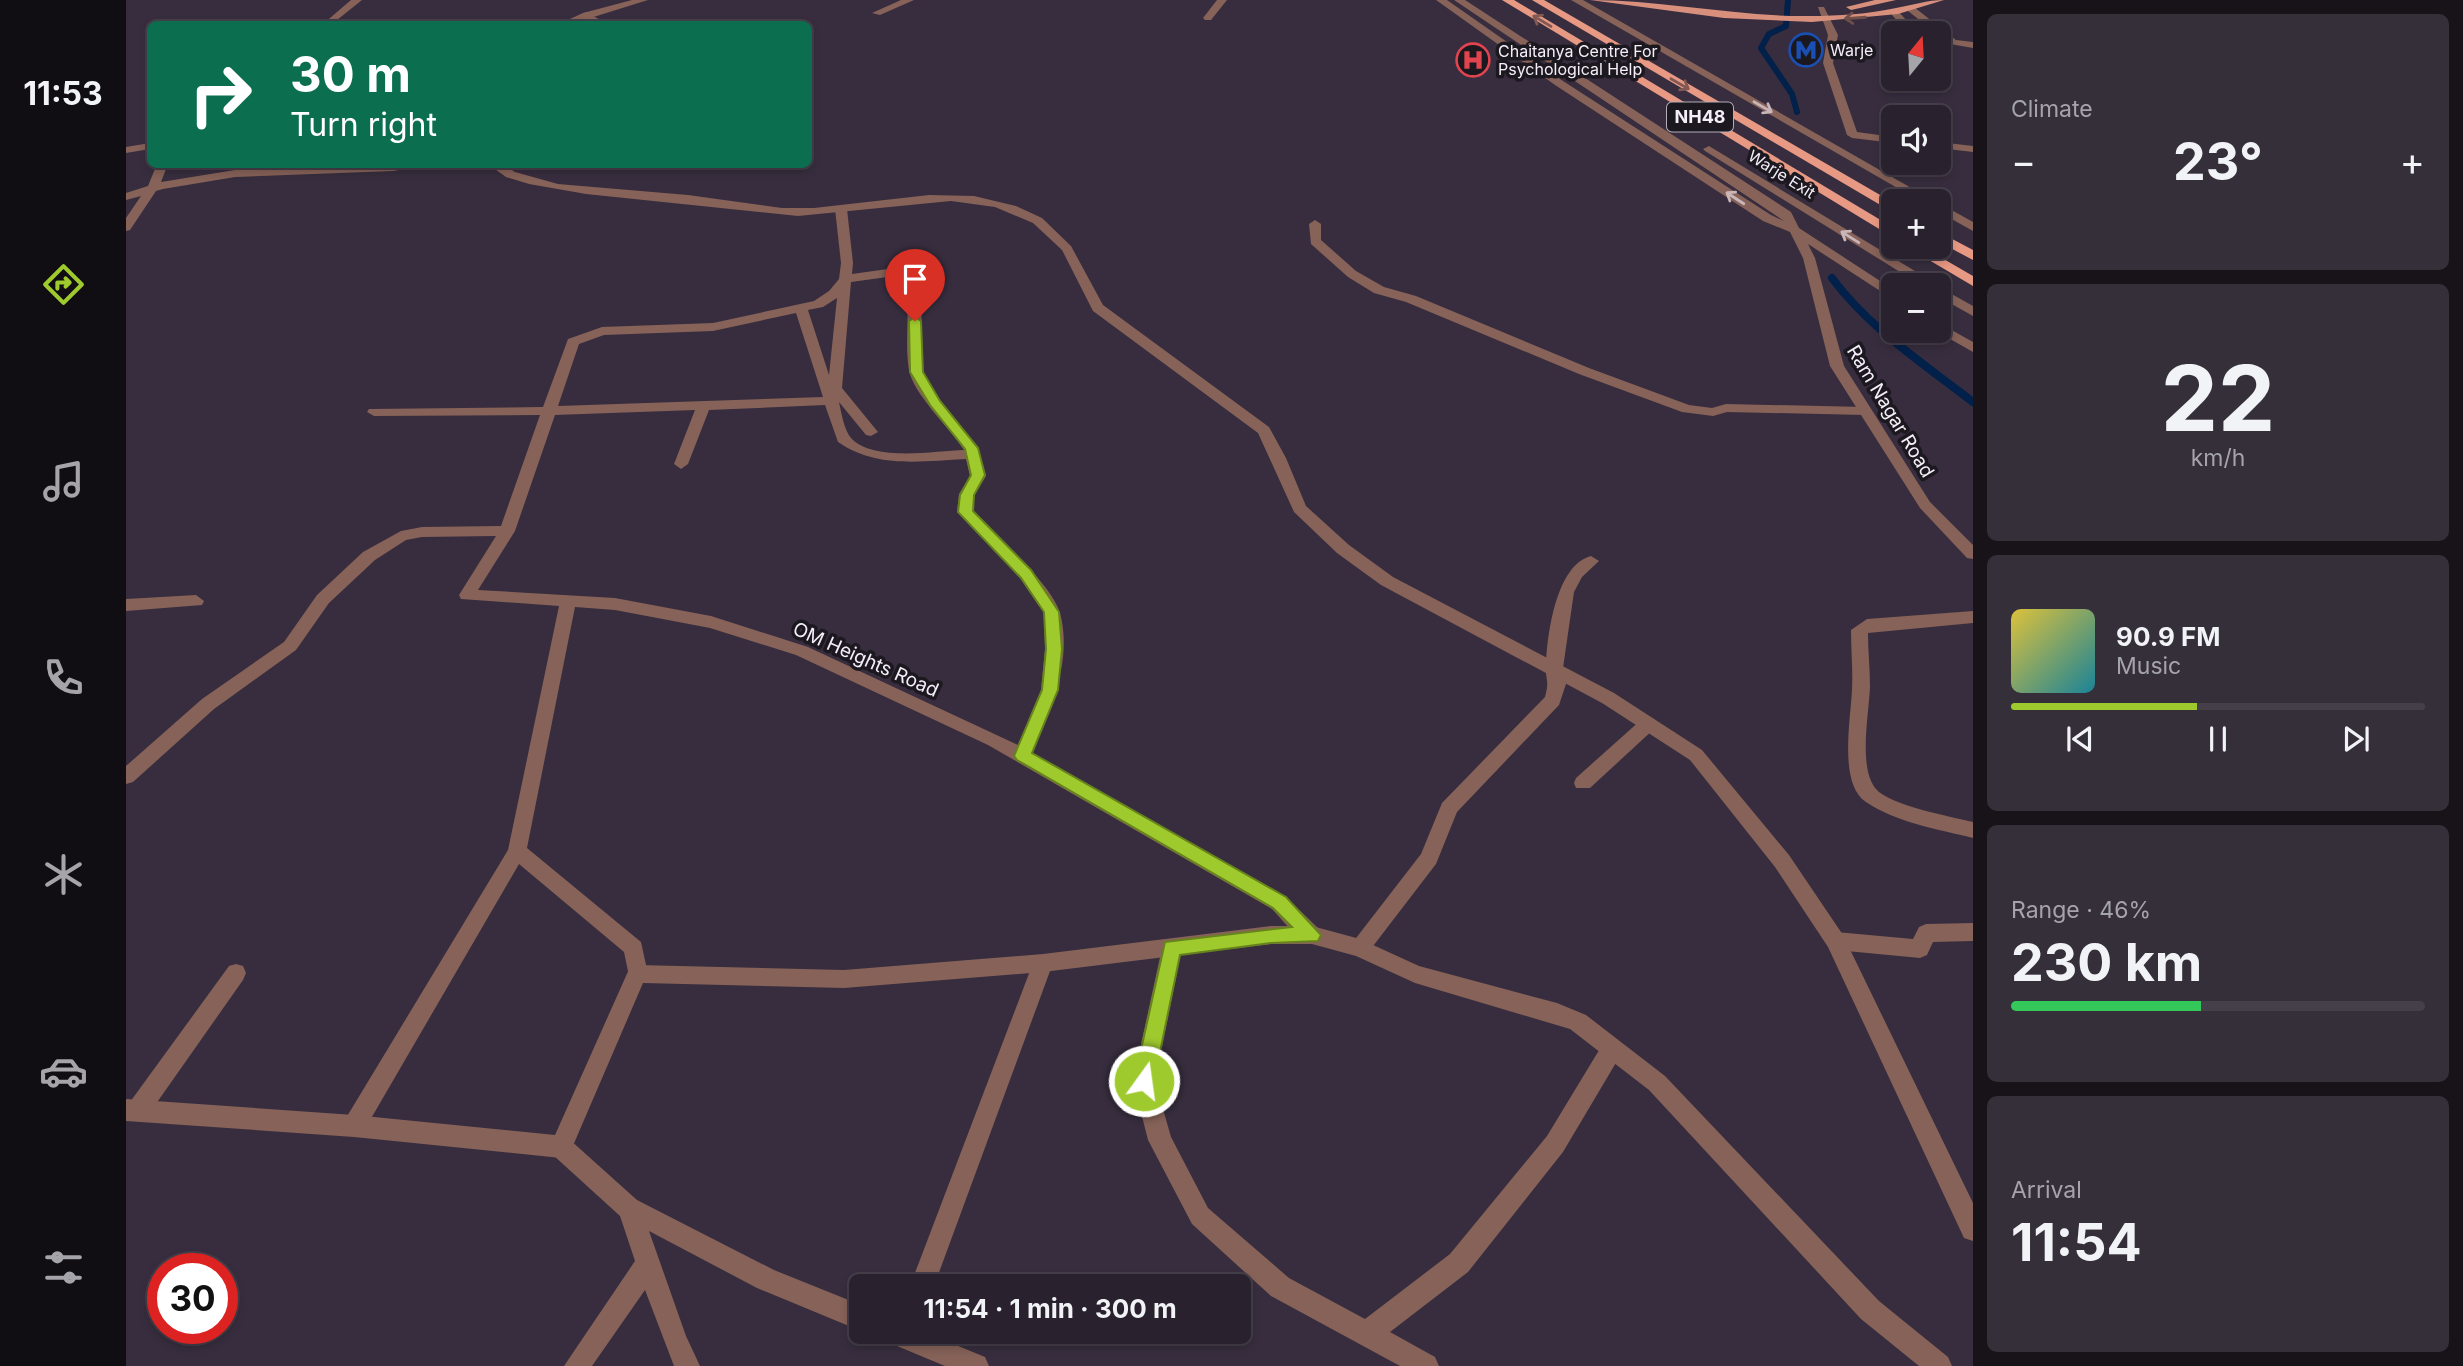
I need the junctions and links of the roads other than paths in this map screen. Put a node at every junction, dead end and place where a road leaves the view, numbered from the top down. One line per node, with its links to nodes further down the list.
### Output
1 (357, 0): 21 (street)
2 (643, 0): 19 (street)
3 (909, 0): 16 (street)
4 (1222, 0): 20 (street)
5 (1441, 0): 44 (street, one-way to 5)
6 (1459, 0): 44 (street, Ram Nagar Road)
7 (1476, 0): 48 (street, Warje Exit, one-way to 7)
8 (1507, 0): 41 (highway, NH48, one-way to 8)
9 (1537, 0): 37 (highway, NH48, one-way to 37)
10 (1576, 0): 35 (street, one-way to 35)
11 (1595, 0): 14 (main road)
12 (1891, 0): 18 (main road)
13 (1939, 0): 15 (main road)
14 (1600, 1): 18 (main road)
15 (1911, 9): 17 (main road); 25 (street)
16 (877, 13)
17 (1895, 13): 18 (main road, one-way to 18); 24 (street)
18 (1819, 14): 26 (street)
19 (586, 15): 22 (street); 23 (street)
20 (1208, 18)
21 (331, 21)
22 (571, 21)
23 (596, 21)
24 (1902, 21)
25 (1973, 45)
26 (1881, 138)
27 (147, 146): 30 (street)
28 (1951, 146): 29 (street)
29 (1973, 149)
30 (126, 150)
31 (161, 168): 34 (street)
32 (349, 168): 34 (street)
33 (498, 168): 38 (street)
34 (155, 185): 36 (street); 42 (street)
35 (1907, 189)
36 (126, 197)
37 (1881, 201)
38 (841, 209): 49 (street); 72 (street)
39 (1951, 214): 43 (street)
40 (1315, 224): 60 (street)
41 (1881, 226)
42 (126, 227)
43 (1973, 227)
44 (1795, 230): 51 (street); 60 (street, Ram Nagar Road)
45 (1951, 243): 46 (highway)
46 (1973, 256)
47 (1933, 259): 50 (highway)
48 (1909, 273)
49 (845, 279): 53 (street); 62 (street); 63 (street)
50 (1973, 282)
51 (1881, 287)
52 (1951, 298): 54 (street)
53 (801, 308): 57 (street); 59 (street, OM Heights Road)
54 (1973, 312)
55 (1951, 334): 56 (street)
56 (1973, 348)
57 (832, 401): 58 (street); 63 (street)
58 (704, 405): 59 (street); 64 (street)
59 (549, 411): 61 (street); 65 (street, OM Heights Road)
60 (1865, 411): 66 (street, Ram Nagar Road)
61 (374, 412)
62 (871, 432)
63 (973, 454): 74 (street)
64 (681, 464)
65 (507, 531): 69 (street, OM Heights Road); 75 (street)
66 (1973, 554)
67 (1591, 561): 72 (street)
68 (196, 601): 70 (street)
69 (568, 601): 74 (street, OM Heights Road); 78 (street)
70 (126, 605)
71 (1973, 617): 77 (street)
72 (1554, 668): 73 (street); 83 (street)
73 (1648, 724): 76 (street); 81 (street)
74 (1023, 756): 80 (street, OM Heights Road)
75 (126, 777)
76 (1583, 783)
77 (1973, 830)
78 (517, 851): 86 (street); 89 (street)
79 (1973, 932): 81 (street)
80 (1312, 935): 82 (street); 83 (street)
81 (1836, 941): 92 (street)
82 (1172, 948): 84 (street); 96 (street)
83 (1360, 948): 87 (street)
84 (1043, 963): 86 (street); 94 (street)
85 (236, 973): 88 (street)
86 (638, 974): 90 (street)
87 (1612, 1049): 96 (street); 102 (street)
88 (132, 1110): 89 (street)
89 (354, 1126): 90 (street)
90 (561, 1147): 91 (street)
91 (629, 1208): 93 (street); 95 (street)
92 (1973, 1229)
93 (648, 1264): 98 (street); 99 (street)
94 (926, 1274)
95 (849, 1313)
96 (1367, 1334): 101 (street)
97 (925, 1344): 100 (street)
98 (577, 1366)
99 (687, 1366)
100 (976, 1366)
101 (1426, 1366)
102 (1939, 1366)

